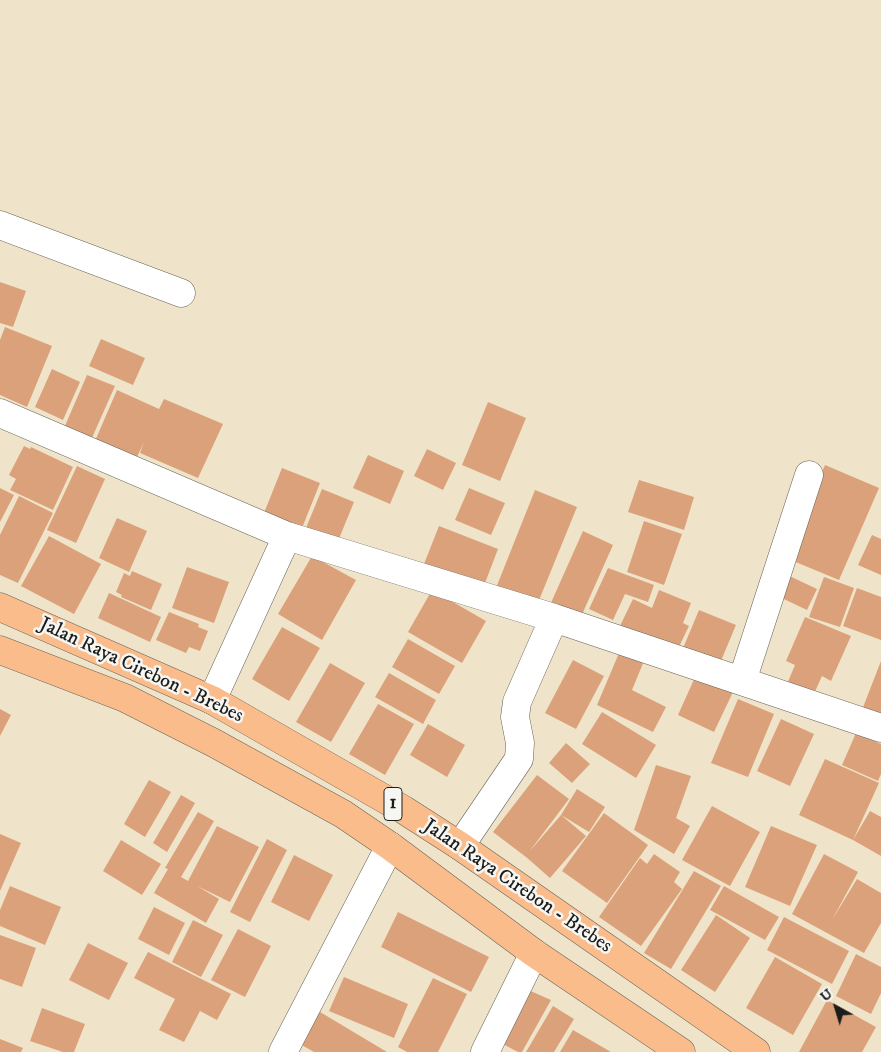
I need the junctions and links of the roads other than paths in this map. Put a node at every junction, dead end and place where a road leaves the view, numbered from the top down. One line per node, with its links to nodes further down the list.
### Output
1 (0, 225): 2 (street)
2 (181, 293)
3 (0, 413): 5 (street)
4 (809, 475): 9 (street)
5 (287, 536): 7 (street); 10 (street)
6 (0, 607): 10 (highway, Jalan Raya Cirebon - Brebes / 1)
7 (554, 618): 9 (street); 13 (street)
8 (0, 650): 12 (highway, Jalan Raya Cirebon - Brebes / 1)
9 (742, 681): 11 (street)
10 (212, 700): 13 (highway, Jalan Raya Cirebon - Brebes / 1)
11 (881, 728)
12 (390, 846): 14 (highway, Jalan Raya Cirebon - Brebes / 1); 15 (street)
13 (460, 846): 18 (highway, Jalan Raya Cirebon - Brebes / 1)
14 (534, 953): 16 (street); 17 (highway, Jalan Raya Cirebon - Brebes / 1)
15 (283, 1052)
16 (485, 1052)
17 (680, 1052)
18 (756, 1052)

